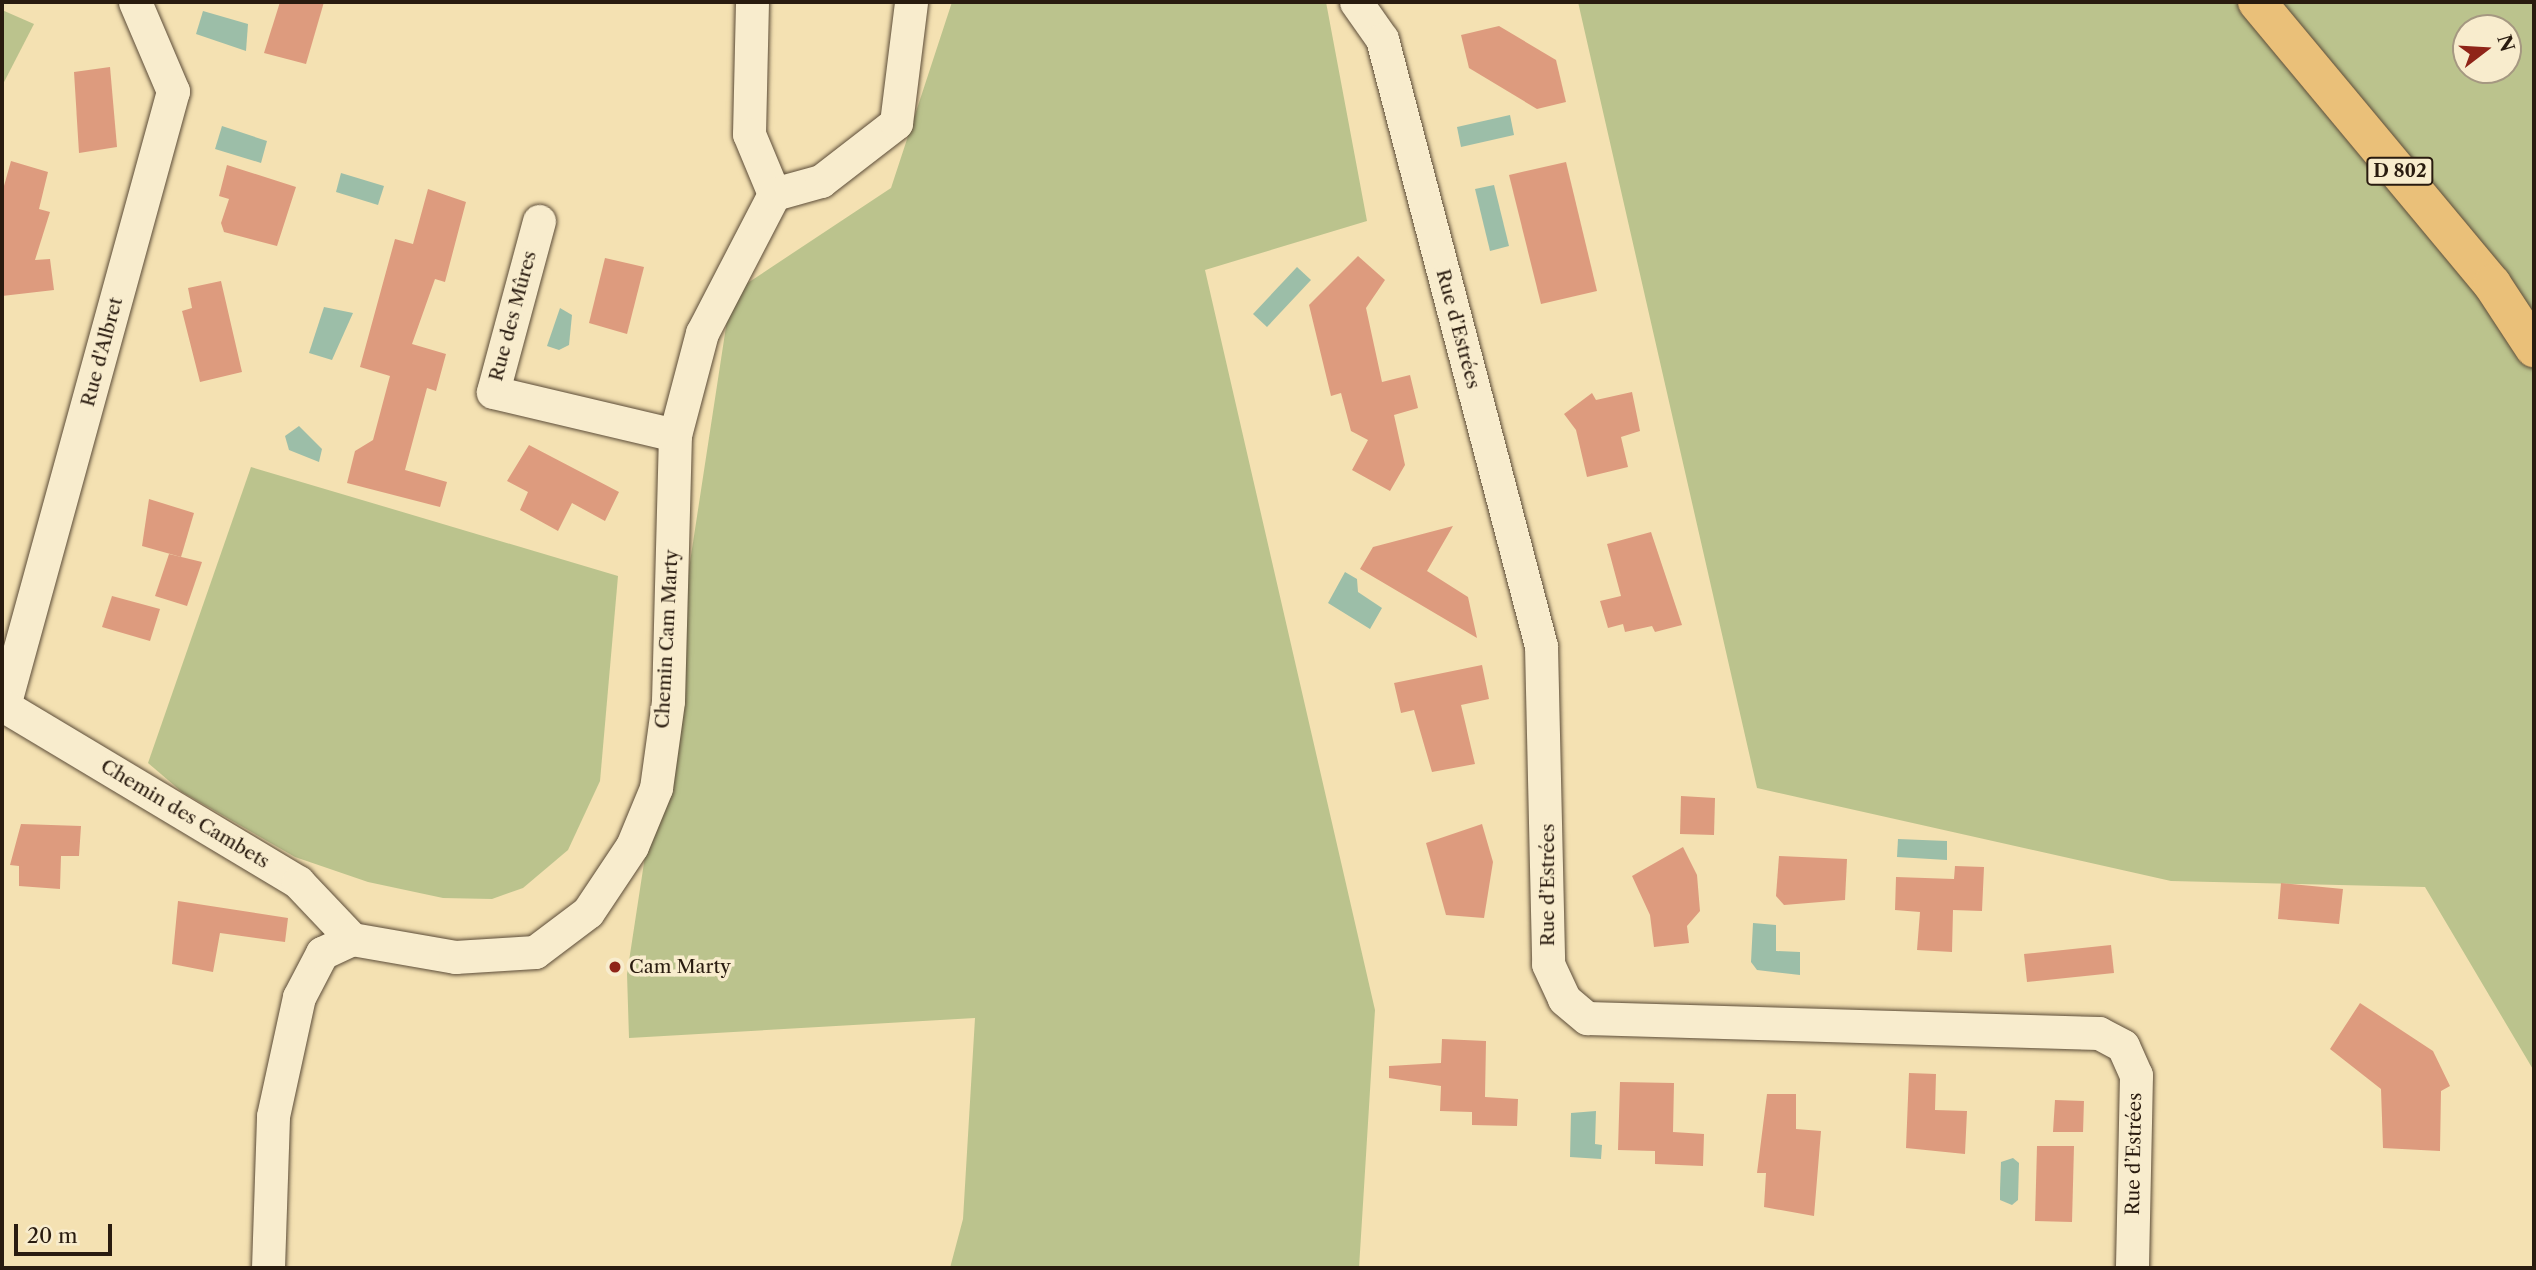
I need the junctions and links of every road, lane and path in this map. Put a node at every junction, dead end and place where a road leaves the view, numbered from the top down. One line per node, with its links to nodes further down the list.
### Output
1 (135, 2): 10 (street, Rue d'Albret)
2 (752, 2): 6 (street)
3 (911, 2): 6 (street)
4 (1356, 2): 13 (street, Rue d’Estrées)
5 (2258, 2): 8 (main road, D 802)
6 (774, 194): 9 (street, Chemin Cam Marty)
7 (539, 220): 9 (street, Rue des Mûres)
8 (2534, 348)
9 (675, 435): 11 (street, Chemin Cam Marty)
10 (4, 706): 11 (street, Chemin des Cambets)
11 (352, 939): 12 (street)
12 (268, 1268)
13 (2132, 1268)

